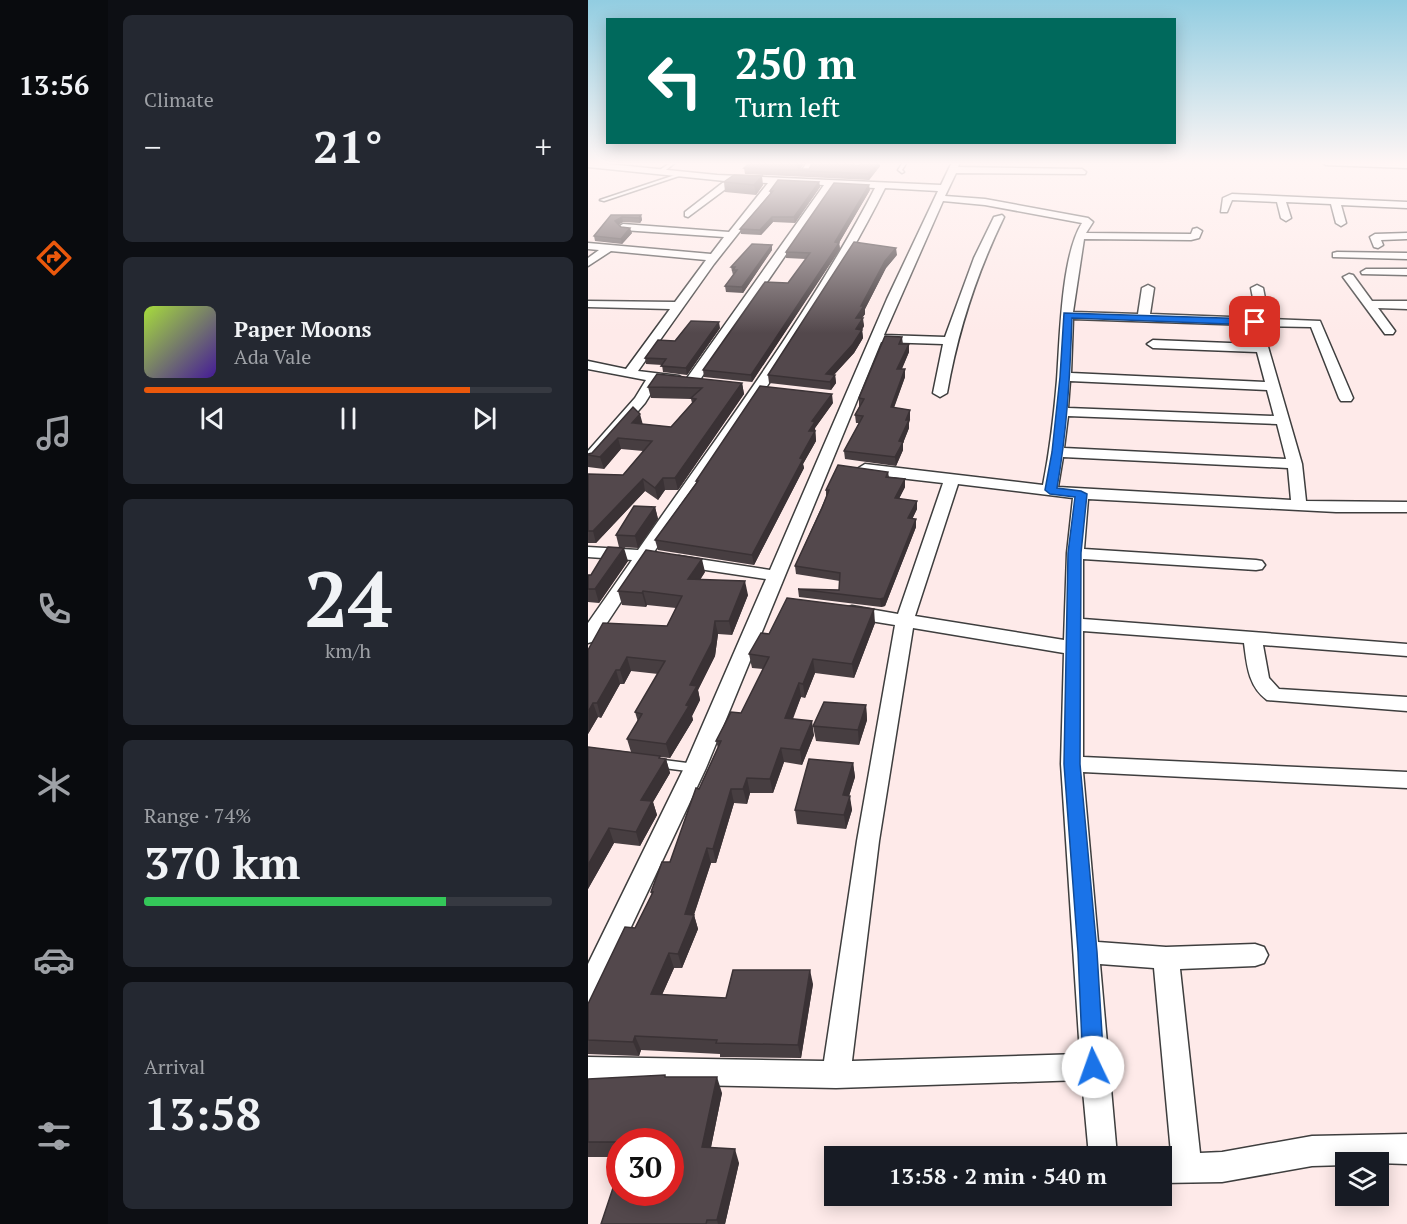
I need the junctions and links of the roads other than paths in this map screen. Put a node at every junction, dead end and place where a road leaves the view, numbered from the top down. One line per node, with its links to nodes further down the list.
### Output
1 (745, 219): 12 (street)
2 (806, 219): 44 (street)
3 (864, 219): 47 (street)
4 (929, 219): 37 (street)
5 (998, 219): 38 (street)
6 (1079, 219): 13 (street)
7 (1340, 219): 8 (street)
8 (1341, 223)
9 (623, 227): 10 (street)
10 (665, 230): 12 (street); 15 (street)
11 (1197, 231): 13 (street)
12 (732, 235): 22 (street)
13 (1079, 236): 33 (street)
14 (1403, 236): 16 (street); 19 (street)
15 (656, 238)
16 (1378, 245)
17 (588, 246): 18 (street)
18 (608, 248): 22 (street); 23 (street)
19 (1407, 250)
20 (1337, 255): 21 (street)
21 (1407, 256)
22 (714, 257): 32 (street)
23 (588, 263)
24 (1407, 272): 25 (street)
25 (1366, 273)
26 (1349, 277): 30 (street)
27 (1148, 288): 34 (street)
28 (1257, 288): 35 (street)
29 (588, 304): 32 (street)
30 (1368, 304): 31 (street); 36 (street)
31 (1407, 305)
32 (678, 306): 42 (street)
33 (1067, 315): 34 (street); 43 (street)
34 (1143, 318): 35 (street)
35 (1259, 322): 40 (street); 49 (street)
36 (1389, 331)
37 (876, 338): 38 (street); 55 (street)
38 (950, 341): 48 (street)
39 (1153, 344): 40 (street)
40 (1263, 348): 46 (street)
41 (588, 365): 42 (street)
42 (629, 374): 44 (street)
43 (1065, 377): 46 (street); 50 (street)
44 (654, 378): 53 (street)
45 (736, 386): 47 (street)
46 (1273, 386): 51 (street)
47 (764, 388): 63 (street)
48 (940, 393)
49 (1346, 398)
50 (1061, 412): 51 (street); 52 (street)
51 (1282, 420): 54 (street)
52 (1058, 452): 54 (street); 57 (street)
53 (588, 460)
54 (1295, 464): 59 (street)
55 (836, 465): 56 (street); 65 (street)
56 (951, 481): 57 (street); 69 (street)
57 (1050, 490): 58 (street)
58 (1081, 494): 59 (street); 62 (street)
59 (1299, 505): 60 (street)
60 (1407, 507)
61 (588, 552): 63 (street)
62 (1075, 553): 64 (street); 70 (street)
63 (643, 555): 65 (street); 71 (street)
64 (1256, 565)
65 (778, 576): 66 (street)
66 (764, 600): 67 (street); 78 (street)
67 (788, 603)
68 (835, 610): 69 (street)
69 (905, 619): 73 (street); 86 (street)
70 (1073, 624): 72 (street); 73 (street)
71 (588, 637)
72 (1253, 638): 74 (street); 75 (street)
73 (1073, 648): 77 (street)
74 (1407, 650)
75 (1407, 704)
76 (646, 762): 78 (lane)
77 (1072, 764): 79 (street); 80 (street)
78 (695, 768): 83 (street)
79 (1407, 780)
80 (1088, 952): 82 (street); 84 (street)
81 (1255, 956): 82 (street)
82 (1166, 958): 89 (street)
83 (588, 991)
84 (1093, 1067): 86 (street); 87 (street)
85 (588, 1070): 86 (street)
86 (836, 1075)
87 (1102, 1146)
88 (1407, 1149): 89 (street)
89 (1174, 1168)

